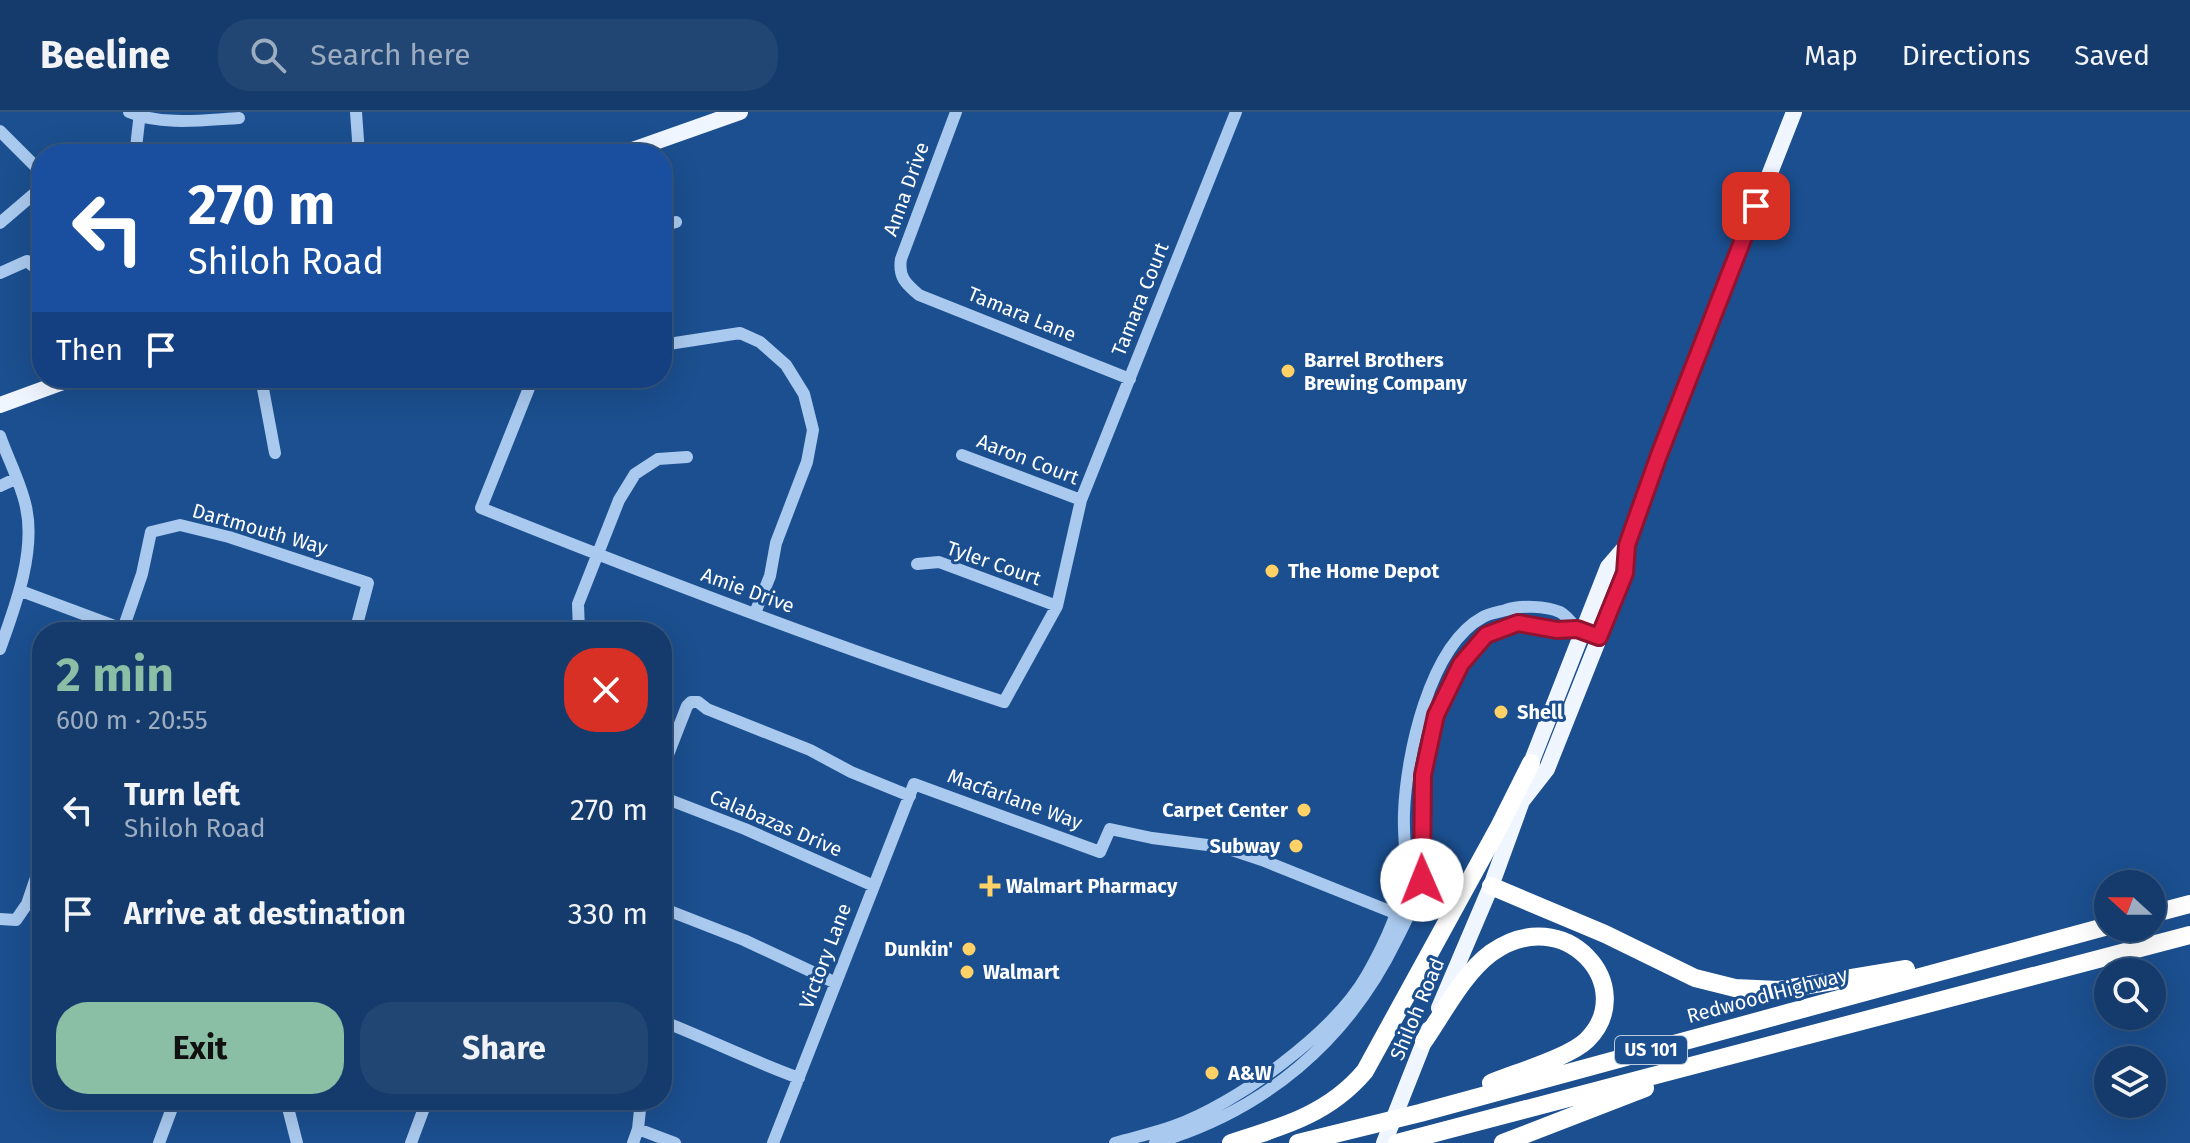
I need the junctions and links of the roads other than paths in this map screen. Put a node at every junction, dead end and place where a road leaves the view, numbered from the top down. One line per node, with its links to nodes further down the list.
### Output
1 (356, 112): 10 (street)
2 (740, 112): 11 (main road)
3 (956, 112): 19 (street, Anna Drive)
4 (1236, 112): 21 (street, Tamara Court)
5 (1794, 112): 42 (main road, Shiloh Road)
6 (136, 113): 7 (street); 9 (street)
7 (239, 118)
8 (0, 131): 12 (street)
9 (138, 144)
10 (358, 144)
11 (649, 144)
12 (32, 163)
13 (32, 196): 15 (street)
14 (676, 222): 16 (street)
15 (0, 223)
16 (672, 223)
17 (32, 265): 18 (street)
18 (0, 273)
19 (903, 281): 21 (street, Tamara Lane)
20 (672, 343): 37 (street)
21 (1130, 379): 32 (street, Tamara Court)
22 (47, 388): 25 (main road)
23 (263, 388): 27 (street)
24 (529, 388): 33 (street, Amie Drive)
25 (0, 405)
26 (0, 436): 30 (street)
27 (275, 453)
28 (962, 455): 32 (street, Aaron Court)
29 (687, 457): 33 (street)
30 (15, 479): 31 (street); 35 (street)
31 (0, 486)
32 (1081, 500): 36 (street, Tamara Court)
33 (597, 555): 37 (street, Amie Drive); 41 (street)
34 (917, 564): 36 (street, Tyler Court)
35 (21, 591): 38 (street); 43 (street)
36 (1057, 606): 44 (street, Tamara Court)
37 (755, 613): 44 (street, Amie Drive)
38 (102, 622)
39 (128, 622): 40 (street, Dartmouth Way)
40 (358, 622)
41 (579, 622)
42 (1587, 632): 46 (street); 47 (main road, Shiloh Road); 50 (main road, Shiloh Road); 51 (street)
43 (0, 649)
44 (1004, 702)
45 (672, 744): 48 (street)
46 (1411, 748): 51 (street); 58 (street)
47 (1531, 763): 50 (main road, Shiloh Road); 82 (highway)
48 (912, 790): 52 (street, Victory Lane); 58 (street, Macfarlane Way)
49 (672, 801): 52 (street, Calabazas Drive)
50 (1522, 801): 53 (main road, Shiloh Road)
51 (1421, 822): 58 (street)
52 (874, 886): 63 (street, Victory Lane)
53 (1491, 886): 62 (highway); 65 (main road, Shiloh Road)
54 (32, 889): 59 (street)
55 (2190, 904): 56 (highway)
56 (2166, 910)
57 (672, 912): 63 (street)
58 (1401, 916): 80 (street); 81 (street)
59 (0, 919)
60 (2094, 930): 62 (highway, Redwood Highway / US 101)
61 (2190, 935): 66 (highway, US 101)
62 (2003, 953): 72 (highway, Redwood Highway / US 101)
63 (836, 983): 67 (street, Victory Lane)
64 (672, 1025): 67 (street)
65 (1424, 1041): 72 (highway); 84 (main road, Shiloh Road)
66 (1730, 1055): 85 (highway, US 101); 86 (highway)
67 (799, 1078): 79 (street, Victory Lane)
68 (172, 1110): 74 (street)
69 (289, 1110): 75 (street)
70 (423, 1110): 76 (street)
71 (640, 1110): 73 (street)
72 (1420, 1113): 83 (highway, Redwood Highway / US 101)
73 (638, 1129): 77 (street); 78 (street)
74 (159, 1143)
75 (297, 1143)
76 (411, 1143)
77 (633, 1143)
78 (675, 1143)
79 (773, 1143)
80 (1115, 1143)
81 (1155, 1143)
82 (1231, 1143)
83 (1298, 1143)
84 (1384, 1143)
85 (1397, 1143)
86 (1503, 1143)

